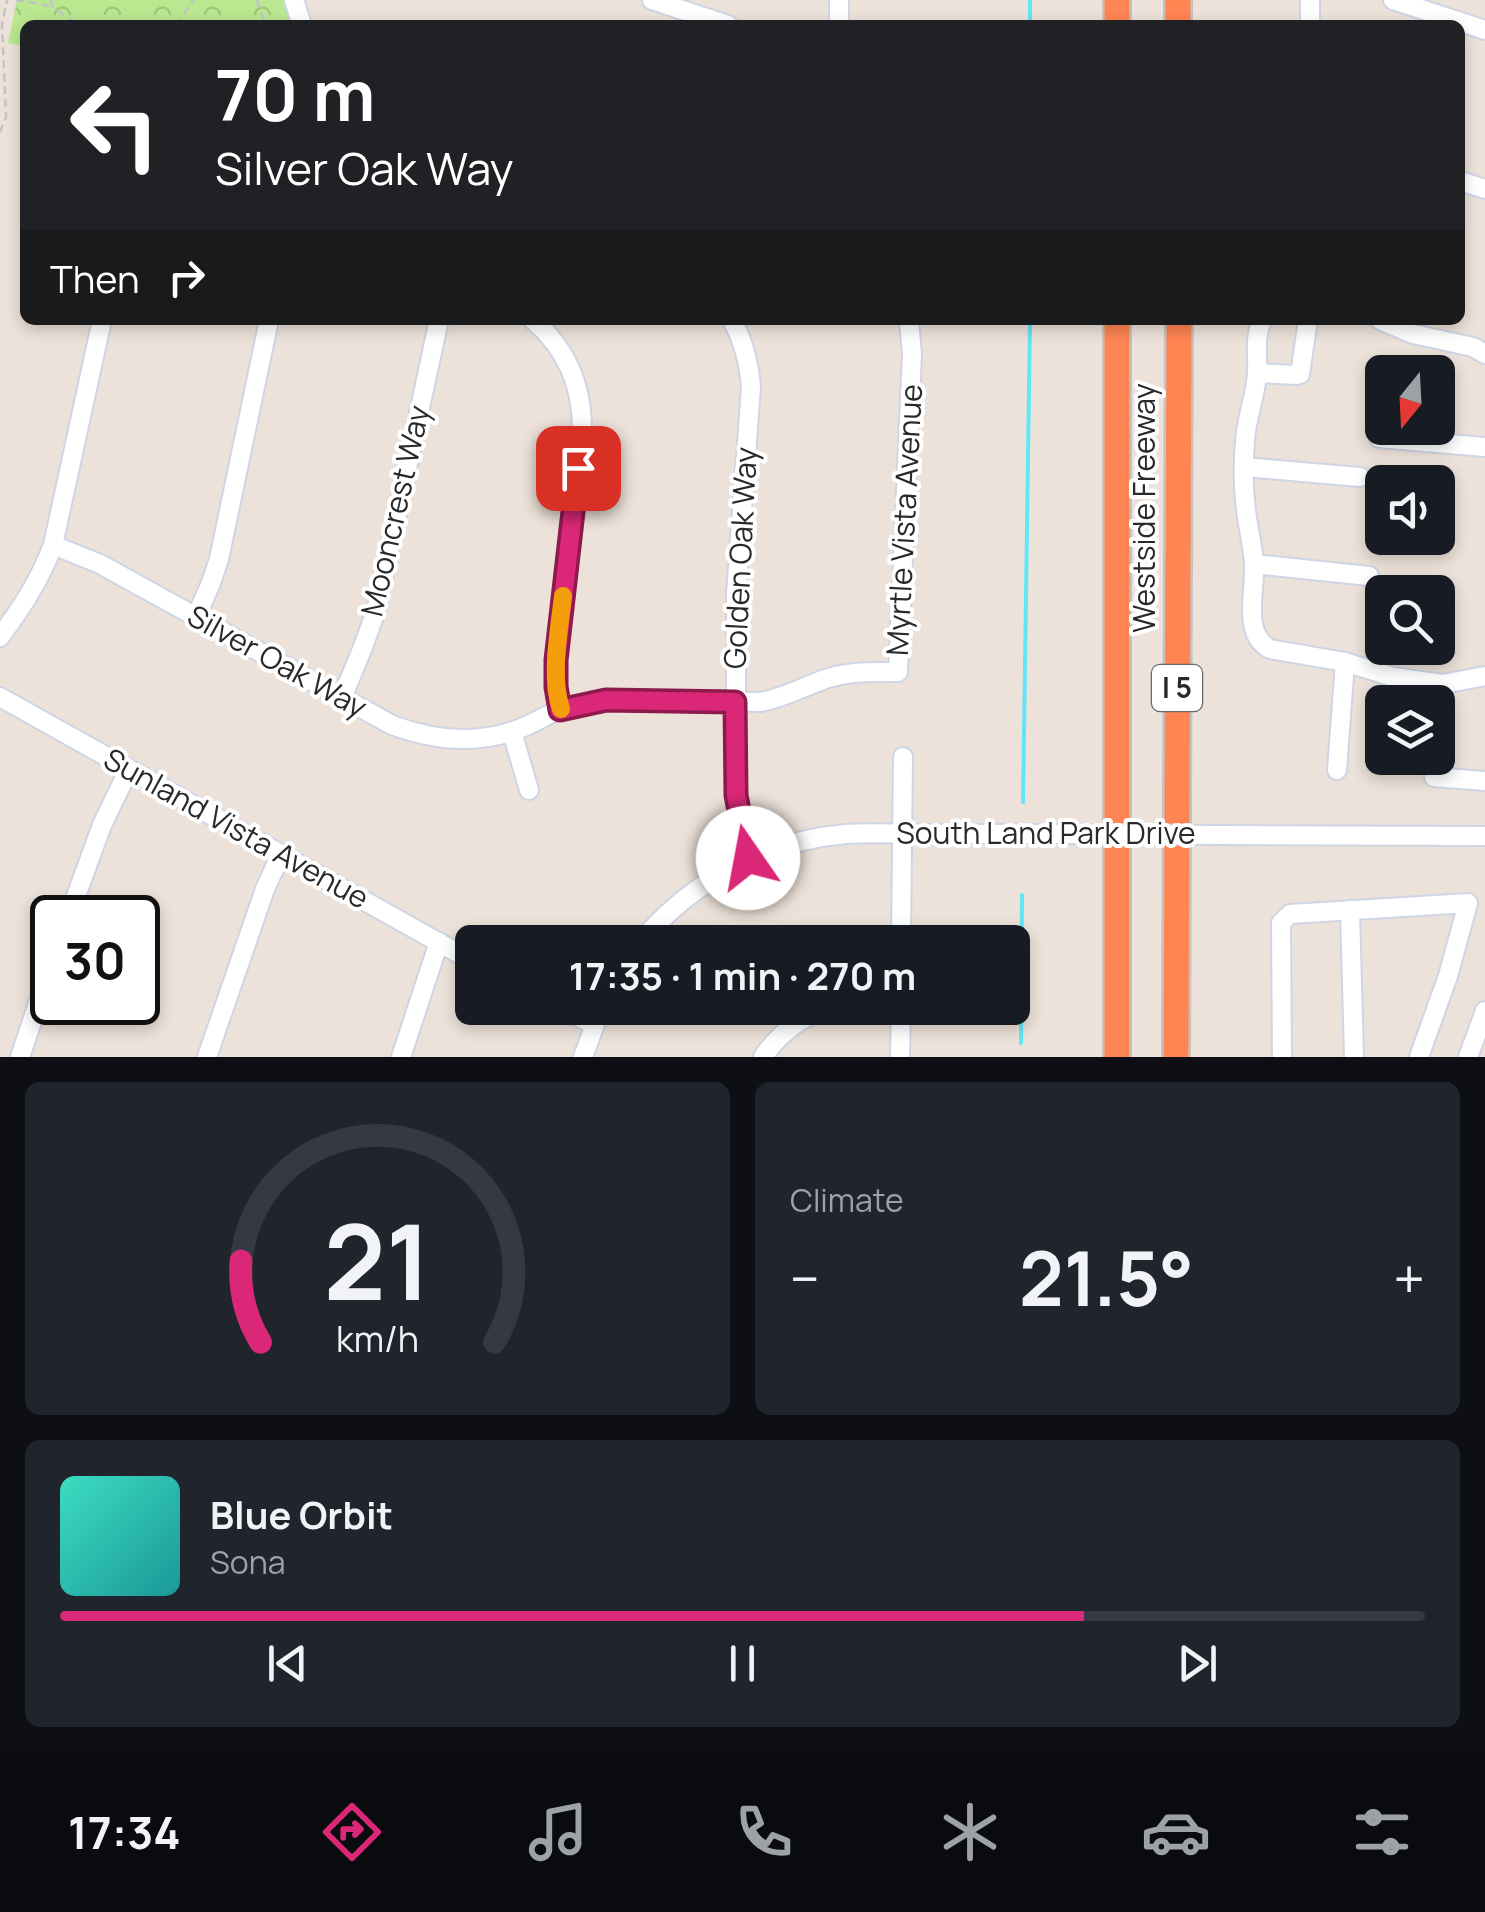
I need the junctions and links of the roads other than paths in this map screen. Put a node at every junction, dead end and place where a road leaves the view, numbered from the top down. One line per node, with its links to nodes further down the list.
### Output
1 (652, 0): 3 (street)
2 (1393, 0): 4 (street)
3 (713, 20)
4 (1454, 20)
5 (101, 325): 22 (street)
6 (268, 325): 25 (street)
7 (438, 325): 31 (street, Mooncrest Way)
8 (539, 325): 33 (street)
9 (734, 325): 32 (street, Golden Oak Way)
10 (909, 325): 32 (street, Myrtle Vista Avenue)
11 (1117, 325): 62 (highway, Westside Freeway / I 5)
12 (1178, 325): 63 (highway, Westside Freeway / I 5)
13 (1261, 325): 17 (street)
14 (1307, 325): 17 (street)
15 (1391, 325): 16 (street)
16 (1485, 354)
17 (1257, 373): 20 (street)
18 (1453, 445): 19 (street)
19 (1485, 448)
20 (1244, 467): 21 (street); 23 (street)
21 (1360, 476)
22 (53, 544): 25 (street, Silver Oak Way); 26 (street)
23 (1254, 564): 24 (street); 27 (street)
24 (1365, 576)
25 (196, 617): 31 (street, Silver Oak Way)
26 (0, 636)
27 (1345, 662): 29 (street); 37 (street)
28 (1485, 676): 29 (street)
29 (1443, 684)
30 (0, 697): 36 (street, Sunland Vista Avenue)
31 (342, 698): 34 (street, Silver Oak Way)
32 (735, 702): 33 (street, Silver Oak Way); 44 (street, Golden Oak Way)
33 (560, 710): 34 (street, Silver Oak Way)
34 (512, 732): 40 (street)
35 (903, 757): 41 (street)
36 (129, 770): 43 (street, Sunland Vista Avenue); 45 (street)
37 (1336, 770)
38 (1434, 775): 39 (street)
39 (1485, 780)
40 (529, 790)
41 (902, 834): 42 (street, South Land Park Drive, bridge); 44 (street, South Land Park Drive); 48 (street)
42 (1485, 836)
43 (282, 854): 49 (street, Sunland Vista Avenue); 57 (street)
44 (748, 858): 47 (street, South Land Park Drive)
45 (76, 895)
46 (1350, 910): 64 (street); 65 (street); 66 (street)
47 (657, 925)
48 (901, 925)
49 (439, 942): 50 (street, Sunland Vista Avenue); 58 (street)
50 (455, 951)
51 (1485, 1011): 67 (street)
52 (31, 1025): 56 (street)
53 (595, 1025): 59 (street)
54 (793, 1025): 60 (street)
55 (901, 1025): 61 (street)
56 (20, 1057)
57 (207, 1057)
58 (402, 1057)
59 (584, 1057)
60 (763, 1057)
61 (900, 1057)
62 (1117, 1057)
63 (1176, 1057)
64 (1282, 1057)
65 (1354, 1057)
66 (1419, 1057)
67 (1468, 1057)

